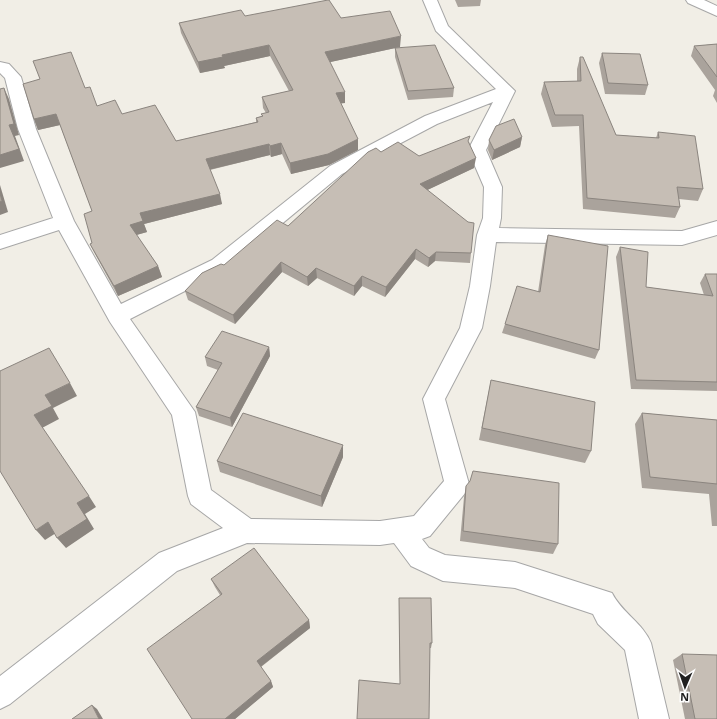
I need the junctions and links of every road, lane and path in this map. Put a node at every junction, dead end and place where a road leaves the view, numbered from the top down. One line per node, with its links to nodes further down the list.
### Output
1 (430, 0): 5 (street)
2 (694, 0): 3 (street)
3 (717, 12)
4 (0, 67): 6 (street)
5 (507, 91): 8 (street); 10 (street)
6 (64, 221): 9 (street); 10 (street)
7 (717, 228): 8 (street)
8 (487, 235): 11 (street)
9 (0, 242)
10 (117, 316): 12 (street)
11 (400, 530): 12 (street); 14 (street)
12 (247, 531): 13 (street)
13 (0, 694)
14 (654, 719)

